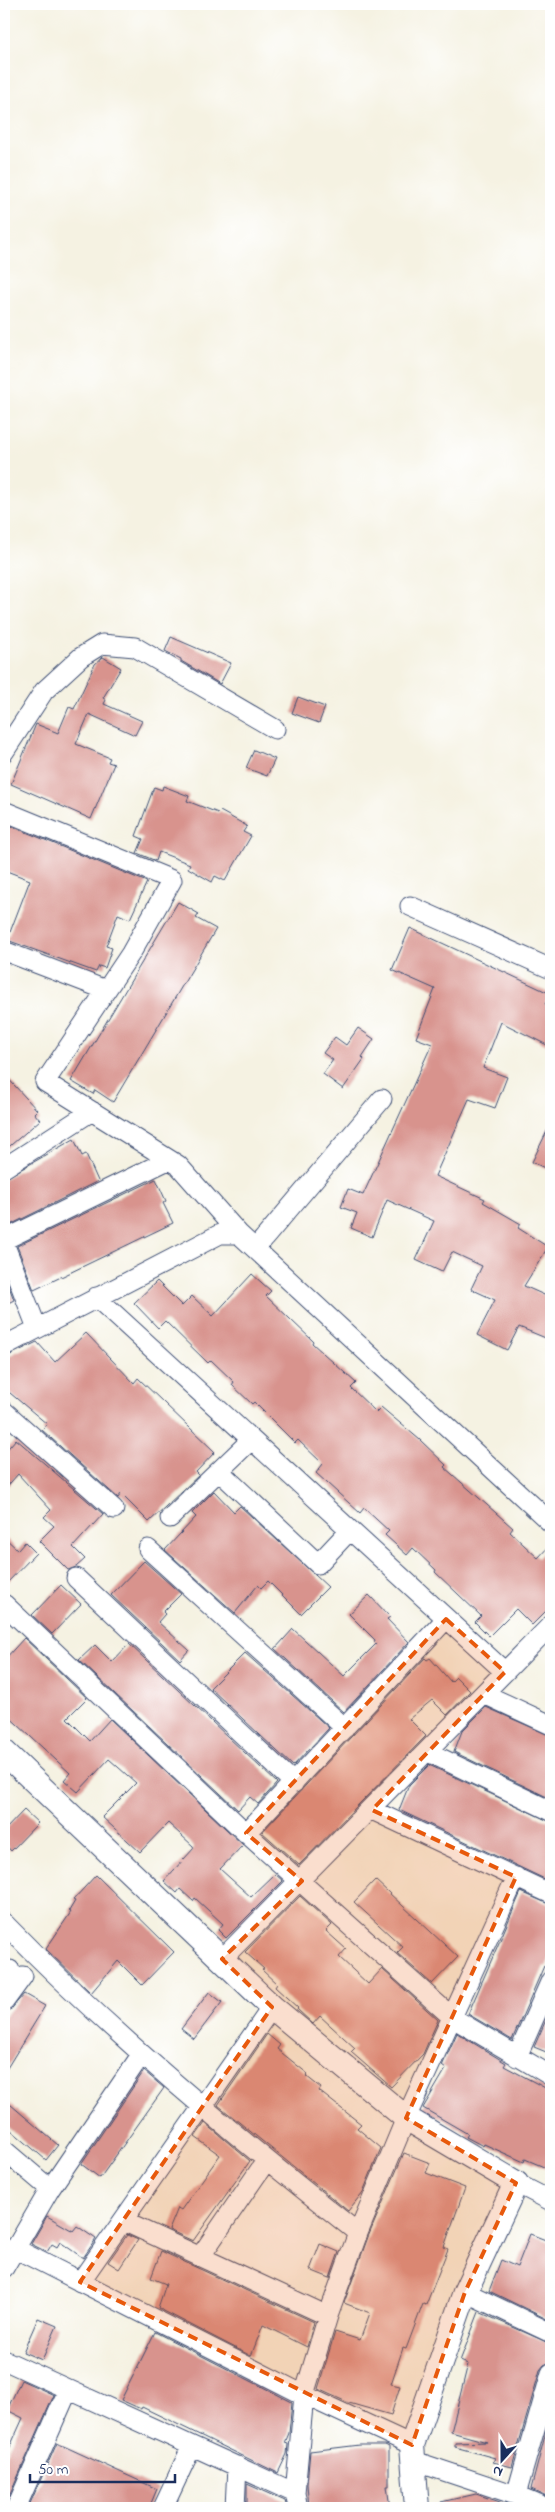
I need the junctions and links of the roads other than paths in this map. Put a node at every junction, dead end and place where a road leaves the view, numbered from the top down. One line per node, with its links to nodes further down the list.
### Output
1 (274, 729): 2 (street)
2 (4, 752)
3 (4, 811): 7 (street)
4 (410, 906): 6 (street)
5 (4, 951): 7 (street)
6 (551, 969)
7 (106, 990): 9 (street)
8 (382, 1099): 14 (street)
9 (92, 1111): 10 (street); 11 (street)
10 (168, 1160): 12 (street); 13 (street)
11 (4, 1168)
12 (239, 1234): 14 (street); 15 (street)
13 (4, 1241): 16 (street)
14 (255, 1249): 23 (street)
15 (96, 1297): 16 (street); 19 (street)
16 (37, 1328): 17 (street)
17 (4, 1346)
18 (4, 1411): 21 (street)
19 (252, 1440): 20 (street); 24 (street)
20 (219, 1471): 22 (street); 24 (street)
21 (114, 1509)
22 (170, 1518)
23 (551, 1523)
24 (350, 1530): 28 (street)
25 (148, 1549): 33 (street)
26 (76, 1578): 36 (street)
27 (4, 1604): 39 (street)
28 (446, 1619): 30 (street); 33 (street)
29 (551, 1625): 30 (street)
30 (505, 1672): 31 (street)
31 (484, 1694): 32 (street); 35 (street)
32 (551, 1725)
33 (345, 1728): 36 (street)
34 (4, 1752): 44 (street)
35 (428, 1752): 37 (street); 38 (street)
36 (294, 1783): 39 (street)
37 (372, 1810): 40 (street); 41 (street)
38 (551, 1811)
39 (246, 1833): 41 (street)
40 (516, 1877): 42 (street); 49 (street)
41 (302, 1881): 44 (street); 49 (street)
42 (551, 1894)
43 (4, 1923): 50 (street)
44 (222, 1960): 48 (street)
45 (12, 1975): 47 (street)
46 (551, 1980): 51 (street)
47 (4, 2002)
48 (272, 2007): 53 (street); 54 (street)
49 (453, 2018): 51 (street); 54 (street)
50 (141, 2055): 53 (street); 58 (street)
51 (517, 2057): 52 (street)
52 (551, 2076)
53 (204, 2107): 56 (street); 60 (street)
54 (406, 2118): 57 (street); 61 (street)
55 (4, 2150): 58 (street)
56 (266, 2161): 61 (street); 63 (street)
57 (516, 2183): 59 (street); 66 (street)
58 (50, 2189): 62 (street)
59 (551, 2201)
60 (123, 2222): 63 (street); 65 (street)
61 (358, 2233): 67 (street)
62 (14, 2248): 64 (street); 65 (street)
63 (200, 2257): 67 (street)
64 (4, 2268)
65 (80, 2282): 72 (street)
66 (465, 2292): 68 (street); 74 (street)
67 (328, 2316): 72 (street)
68 (551, 2332)
69 (4, 2360): 71 (street)
70 (551, 2373): 76 (street)
71 (68, 2390): 73 (street); 78 (street)
72 (304, 2395): 74 (street); 77 (street)
73 (192, 2446): 75 (street); 79 (street)
74 (413, 2453): 76 (street); 81 (street)
75 (237, 2466): 77 (street); 80 (street)
76 (516, 2495): 82 (street)
77 (297, 2501)
78 (16, 2508)
79 (163, 2508)
80 (235, 2508)
81 (417, 2508)
82 (547, 2508)

